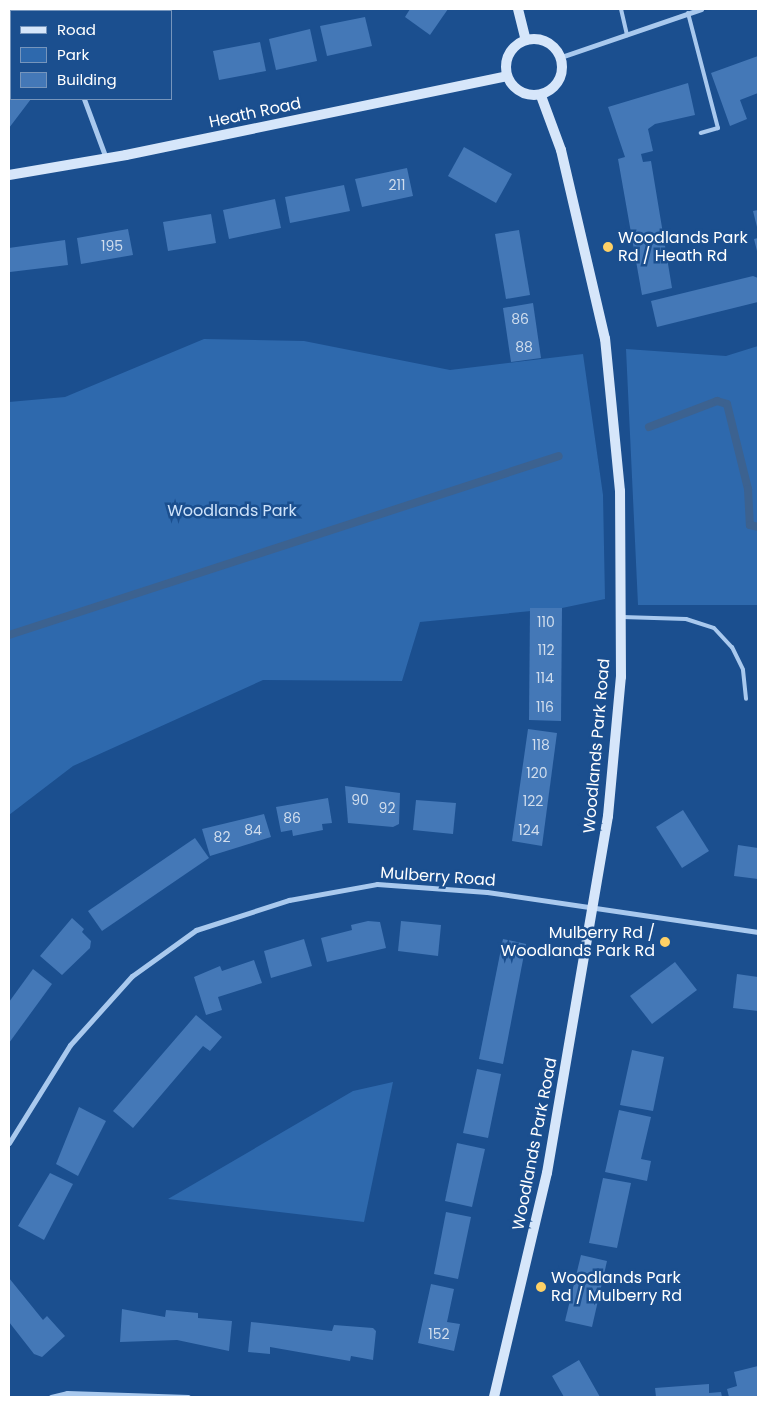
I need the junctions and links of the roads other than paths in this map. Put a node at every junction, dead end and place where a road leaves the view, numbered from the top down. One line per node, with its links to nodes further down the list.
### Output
1 (518, 9): 6 (street)
2 (621, 9): 5 (lane)
3 (701, 9): 4 (street)
4 (688, 13): 5 (street); 11 (lane)
5 (627, 35): 7 (street)
6 (526, 40): 7 (street); 8 (street)
7 (561, 57): 9 (street)
8 (506, 76): 9 (street); 12 (street, Heath Road)
9 (541, 96): 14 (street, Woodlands Park Road)
10 (84, 100): 12 (street)
11 (700, 133)
12 (106, 158): 13 (street, Heath Road)
13 (9, 175)
14 (620, 617): 15 (lane); 16 (street, Woodlands Park Road)
15 (746, 699)
16 (593, 910): 17 (street, Mulberry Road); 18 (street, Mulberry Road); 21 (street, Woodlands Park Road)
17 (758, 932)
18 (9, 1142)
19 (51, 1397): 20 (street)
20 (188, 1397)
21 (494, 1397)

